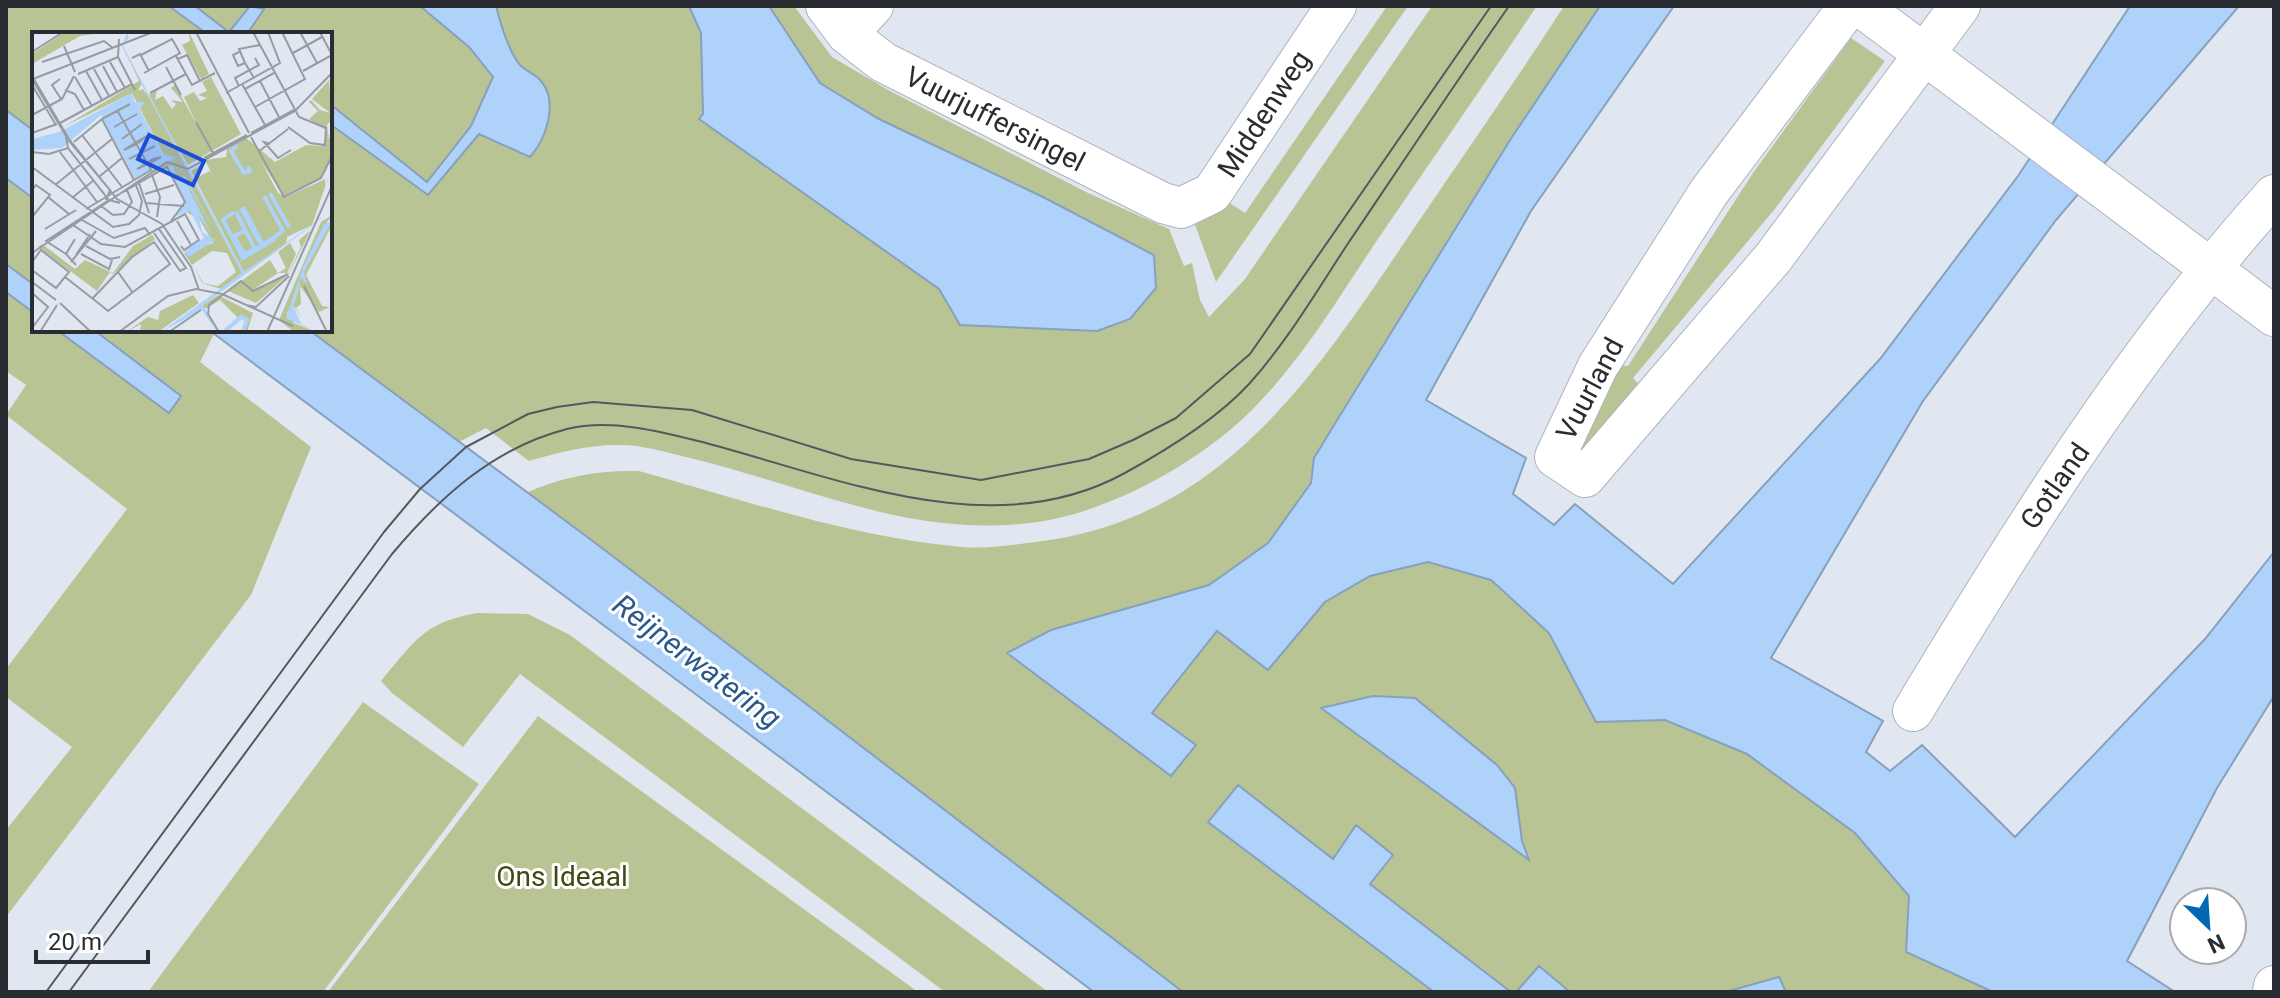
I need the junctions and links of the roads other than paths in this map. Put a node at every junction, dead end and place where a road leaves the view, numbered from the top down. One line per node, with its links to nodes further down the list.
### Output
1 (1336, 6): 8 (street, Middenweg)
2 (1849, 6): 6 (street, Vuurland)
3 (1860, 6): 6 (street)
4 (1960, 6): 6 (street, Vuurland)
5 (849, 15): 8 (street, Vuurjuffersingel)
6 (1926, 55): 9 (street)
7 (2274, 195): 9 (street, Gotland)
8 (1181, 208)
9 (2208, 268): 10 (street); 11 (street, Gotland)
10 (2274, 316)
11 (1913, 711)
12 (2274, 986): 13 (street)
13 (2273, 992)

